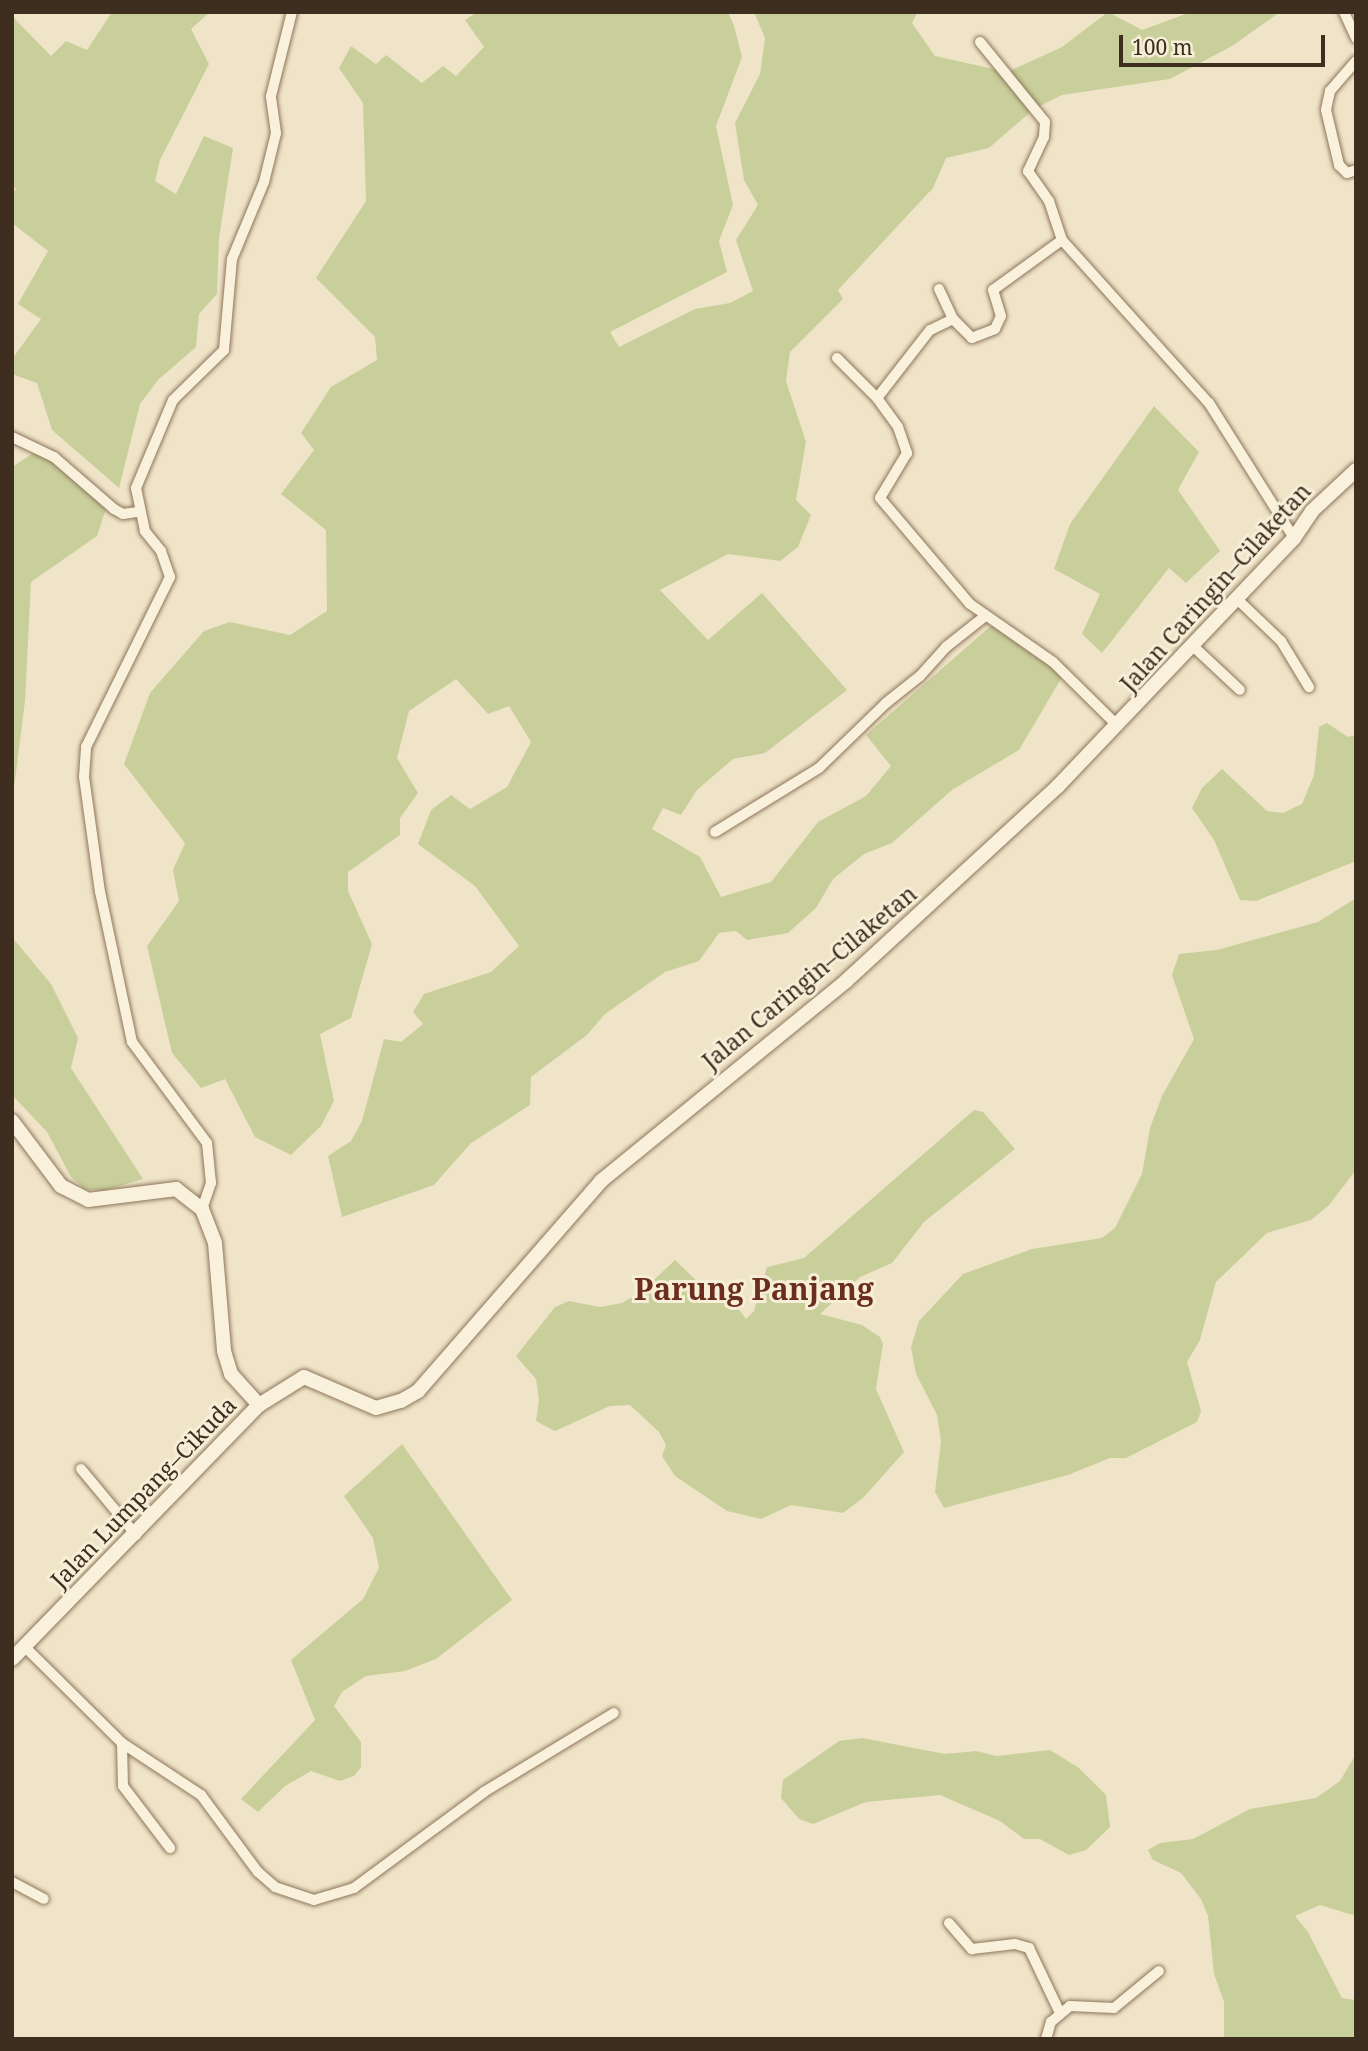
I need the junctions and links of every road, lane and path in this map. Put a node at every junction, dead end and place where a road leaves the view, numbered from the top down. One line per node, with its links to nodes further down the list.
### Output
1 (292, 12): 14 (street)
2 (1344, 12): 3 (street)
3 (1356, 38)
4 (980, 41): 7 (street)
5 (1356, 61): 6 (street)
6 (1356, 170)
7 (1062, 240): 9 (street); 15 (street)
8 (939, 289): 9 (street)
9 (953, 319): 11 (street)
10 (837, 358): 11 (street)
11 (877, 398): 17 (street)
12 (12, 437): 14 (street)
13 (1356, 470): 15 (street, Jalan Caringin–Cilaketan)
14 (138, 512): 24 (street)
15 (1294, 538): 16 (street, Jalan Caringin–Cilaketan)
16 (1237, 599): 18 (street, Jalan Caringin–Cilaketan); 19 (street)
17 (984, 617): 21 (street); 22 (street)
18 (1193, 646): 20 (street); 21 (street, Jalan Caringin–Cilaketan)
19 (1308, 688)
20 (1240, 690)
21 (1118, 726): 25 (street, Jalan Caringin–Cilaketan)
22 (715, 832)
23 (12, 1121): 24 (street)
24 (202, 1209): 25 (street, Jalan Lumpang–Cikuda)
25 (259, 1405): 27 (street, Jalan Lumpang–Cikuda)
26 (81, 1469): 27 (street)
27 (136, 1535): 28 (street, Jalan Lumpang–Cikuda)
28 (23, 1646): 29 (street, Jalan Lumpang–Cikuda); 31 (street)
29 (12, 1659)
30 (614, 1713): 31 (street)
31 (121, 1743): 32 (street)
32 (170, 1848)
33 (12, 1882): 34 (street)
34 (44, 1899)
35 (949, 1923): 37 (street)
36 (1159, 1971): 37 (street)
37 (1060, 2013): 38 (street)
38 (1046, 2039)

